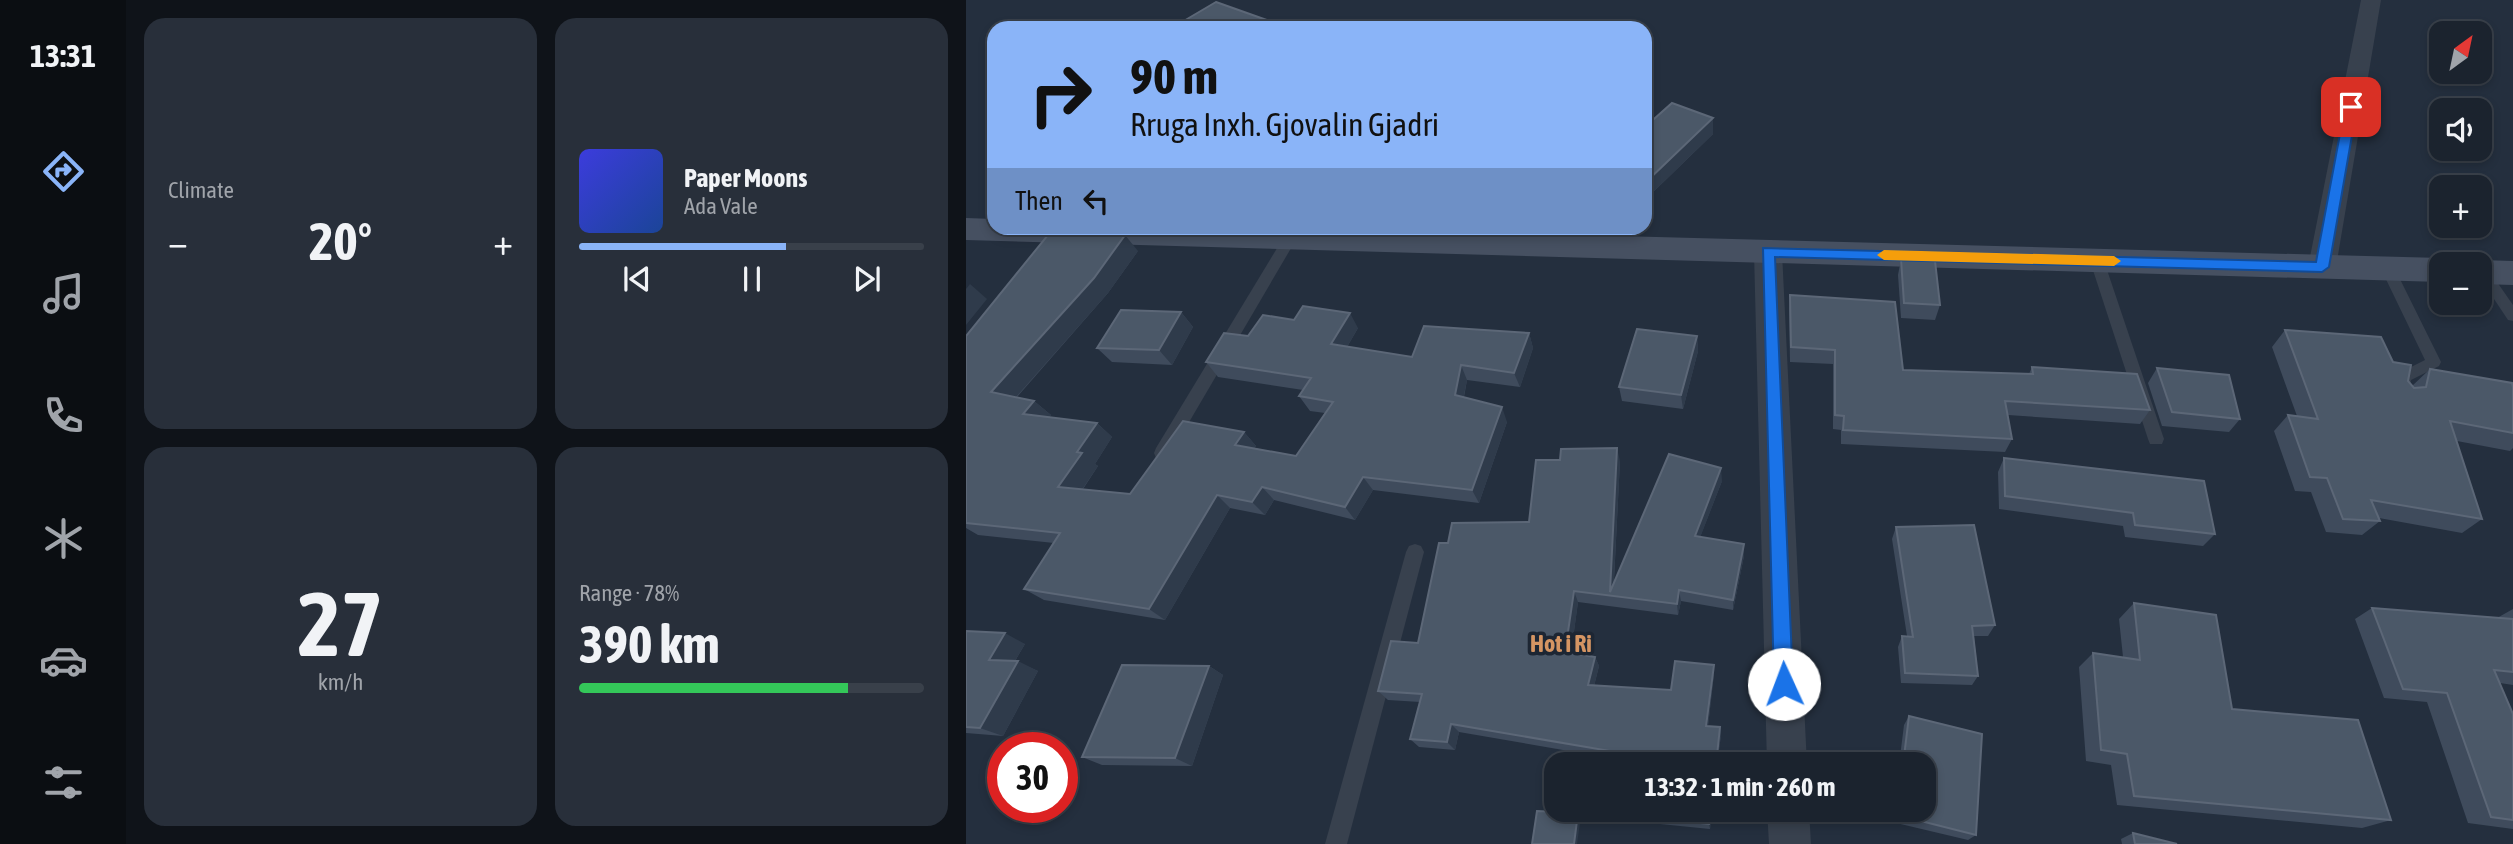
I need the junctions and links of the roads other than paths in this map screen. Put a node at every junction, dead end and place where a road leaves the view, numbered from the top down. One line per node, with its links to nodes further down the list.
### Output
1 (2371, 0): 10 (street)
2 (966, 229): 3 (main road)
3 (987, 232)
4 (1003, 235): 5 (main road)
5 (1120, 235)
6 (1262, 235): 7 (main road)
7 (1290, 238): 8 (main road); 17 (lane)
8 (1768, 252): 9 (main road); 19 (street)
9 (2098, 261): 10 (main road); 16 (lane)
10 (2322, 267): 11 (main road)
11 (2388, 269): 12 (main road); 15 (lane)
12 (2429, 270)
13 (2492, 272): 14 (lane)
14 (2513, 316)
15 (2402, 397)
16 (2156, 439)
17 (1152, 470)
18 (1415, 552): 21 (lane)
19 (1787, 752)
20 (1789, 822): 22 (street)
21 (1336, 844)
22 (1790, 844)

